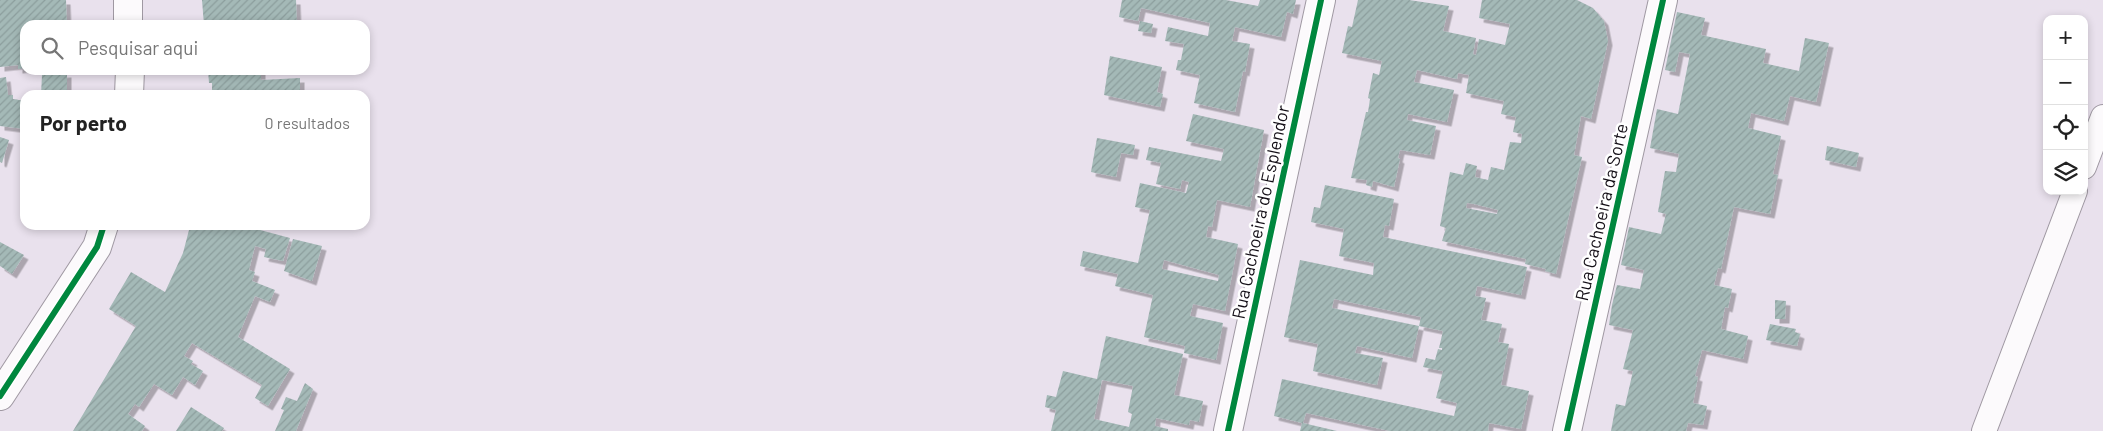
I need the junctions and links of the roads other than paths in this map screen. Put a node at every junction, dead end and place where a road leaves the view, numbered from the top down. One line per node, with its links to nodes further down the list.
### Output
1 (128, 0): 4 (street)
2 (1321, 0): 12 (street, Rua Cachoeira do Esplendor)
3 (1664, 0): 13 (street, Rua Cachoeira da Sorte)
4 (128, 20)
5 (130, 75): 6 (street)
6 (129, 90)
7 (2103, 118): 8 (lane)
8 (2088, 157)
9 (2073, 195): 14 (lane)
10 (102, 230): 11 (street)
11 (0, 396)
12 (1228, 431)
13 (1567, 431)
14 (1984, 431)

